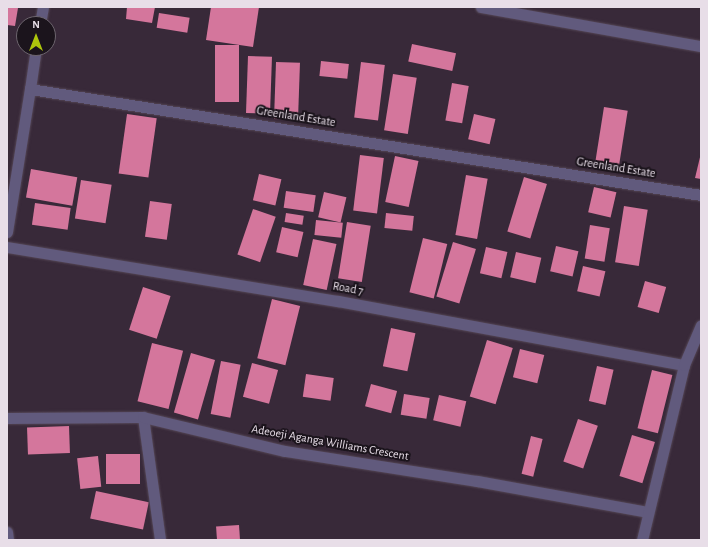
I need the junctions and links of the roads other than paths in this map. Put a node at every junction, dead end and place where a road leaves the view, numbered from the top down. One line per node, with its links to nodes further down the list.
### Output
1 (481, 7): 2 (street)
2 (701, 46)
3 (35, 56): 4 (street)
4 (30, 89): 5 (street, Greenland Estate); 6 (street)
5 (701, 195)
6 (7, 232)
7 (7, 247): 9 (street, Road 7)
8 (701, 325): 9 (street)
9 (684, 365): 12 (street)
10 (143, 417): 11 (street, Adeoeji Aganga Williams Crescent); 12 (street, Adeoeji Aganga Williams Crescent); 15 (street)
11 (7, 418)
12 (647, 512): 16 (street)
13 (7, 532): 14 (street)
14 (8, 540)
15 (160, 540)
16 (642, 540)

